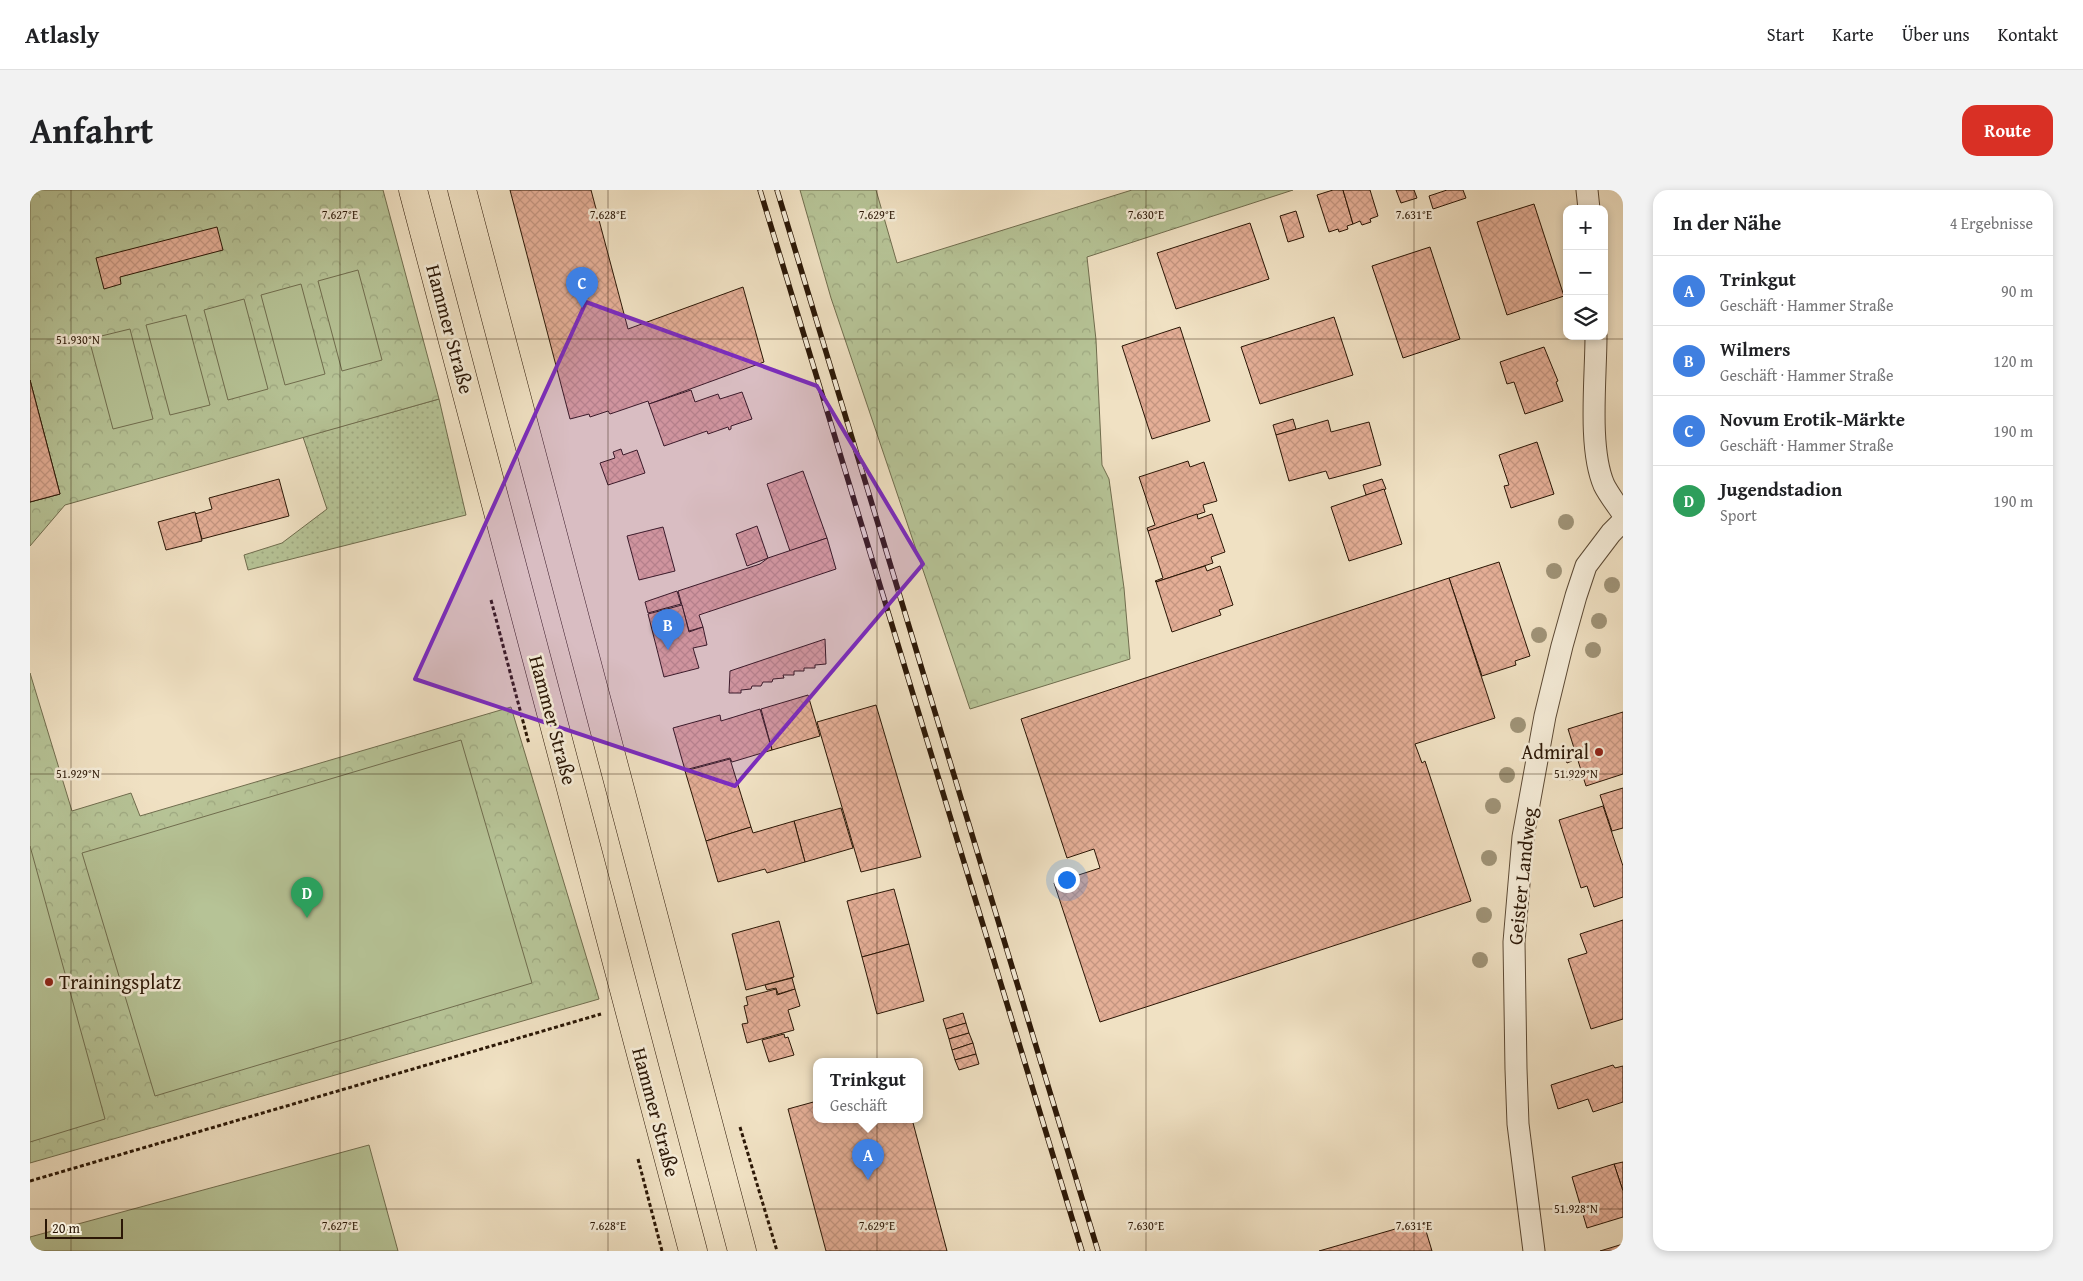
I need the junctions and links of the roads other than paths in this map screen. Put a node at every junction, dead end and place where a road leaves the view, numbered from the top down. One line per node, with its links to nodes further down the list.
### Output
1 (413, 190): 8 (main road, Hammer Straße)
2 (462, 190): 9 (main road)
3 (1587, 190): 4 (street)
4 (1589, 205)
5 (1596, 340): 6 (street)
6 (1623, 514)
7 (1623, 521): 10 (street, Geister Landweg)
8 (693, 1251)
9 (742, 1251)
10 (1534, 1251)

